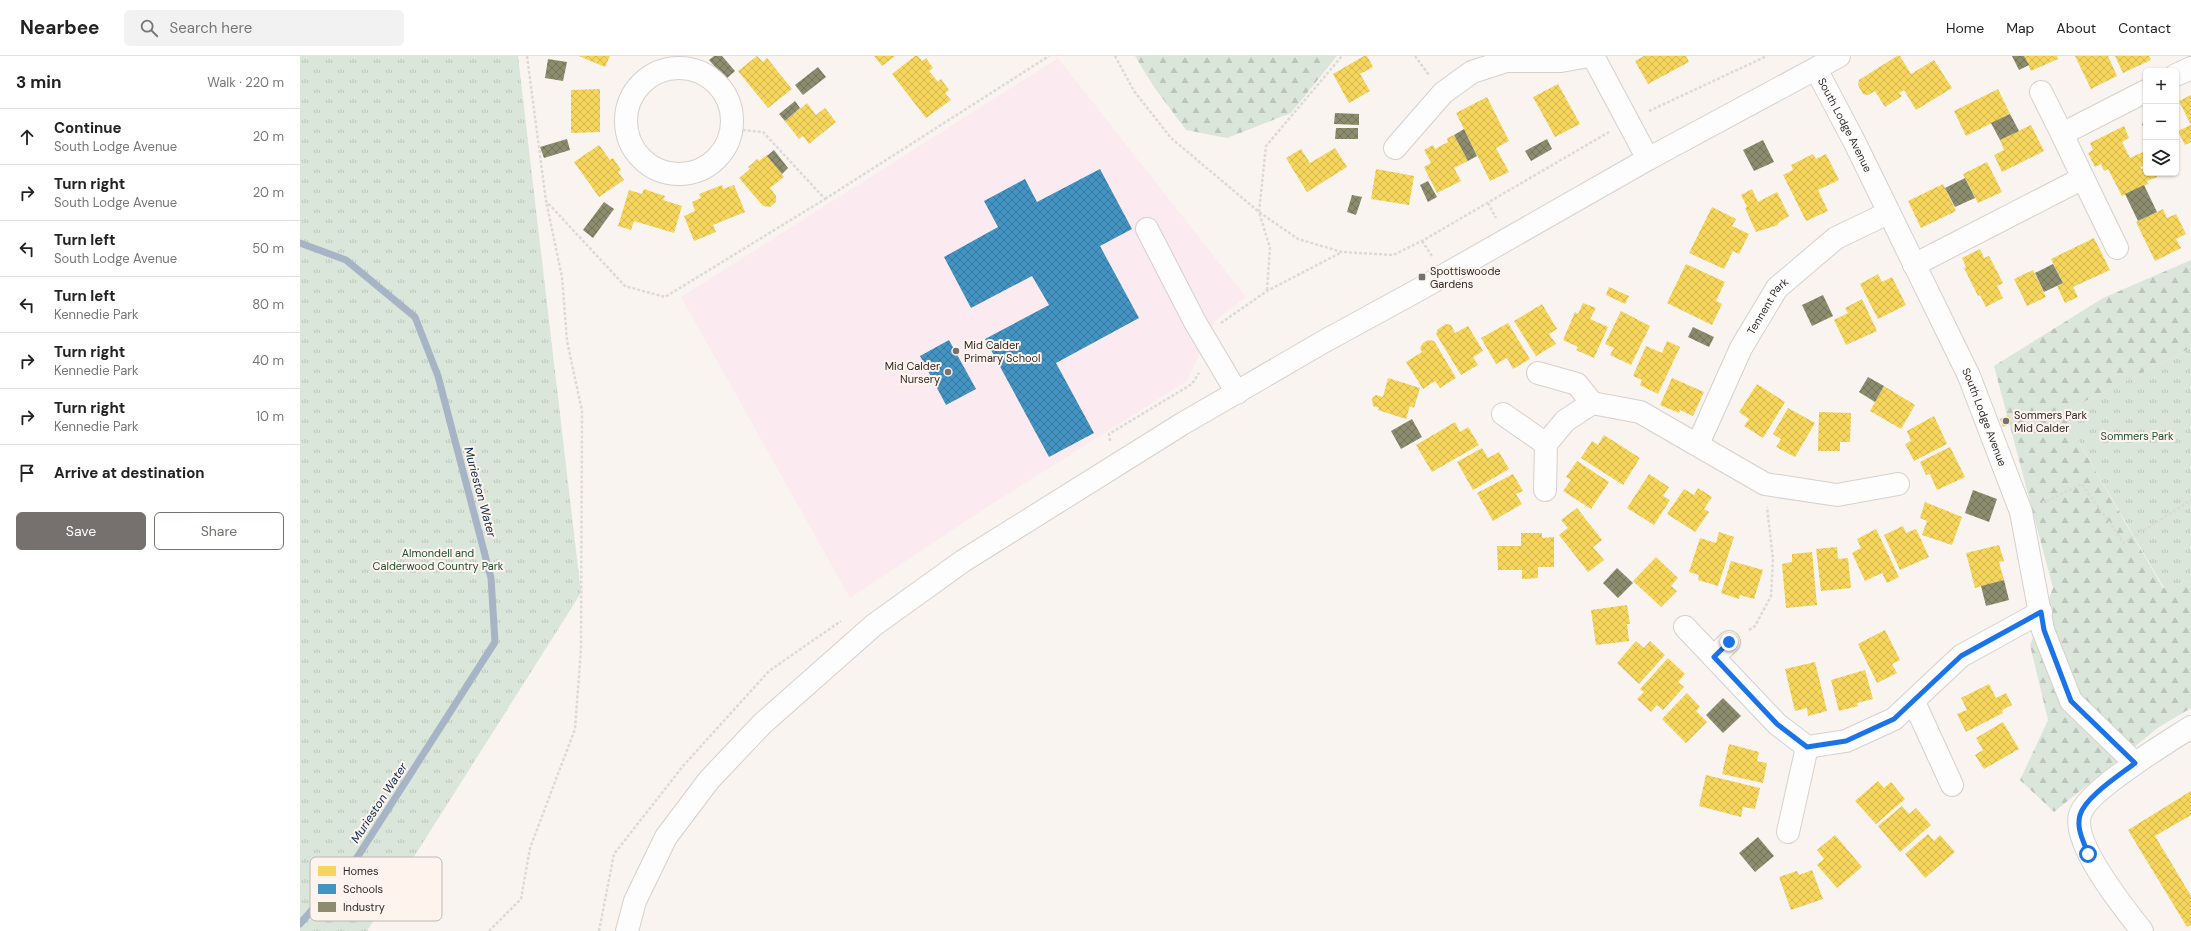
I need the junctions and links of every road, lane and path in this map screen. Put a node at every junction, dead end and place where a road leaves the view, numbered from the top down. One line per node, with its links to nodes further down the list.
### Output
1 (527, 56): 22 (path)
2 (1049, 56): 21 (path)
3 (1115, 56): 23 (path)
4 (1342, 56): 23 (path)
5 (1590, 56): 18 (street)
6 (1593, 56): 15 (street)
7 (1767, 56): 15 (path)
8 (1839, 56): 11 (street)
9 (651, 66): 16 (street); 16 (street)
10 (2191, 68): 12 (street)
11 (1816, 69): 19 (street); 24 (street, South Lodge Avenue)
12 (2179, 74)
13 (2041, 92): 17 (street)
14 (2143, 93): 17 (street)
15 (1628, 120): 19 (street); 26 (path)
16 (732, 128): 21 (path)
17 (2062, 134): 20 (street)
18 (1395, 148)
19 (1648, 158): 32 (street)
20 (2083, 178): 27 (street); 29 (street)
21 (825, 199): 22 (path)
22 (546, 201): 51 (path)
23 (1259, 212): 26 (path); 30 (path)
24 (1888, 212): 29 (street, South Lodge Avenue); 36 (street, Tennent Park)
25 (1147, 229): 32 (street)
26 (1422, 241): 28 (path)
27 (2117, 248)
28 (1430, 252)
29 (1914, 265): 41 (street, South Lodge Avenue)
30 (1267, 291)
31 (1538, 373): 33 (street)
32 (1237, 393): 52 (street)
33 (1592, 403): 35 (street); 36 (street)
34 (1503, 414): 35 (street)
35 (1546, 444): 39 (street)
36 (1698, 444): 37 (street)
37 (1765, 484): 38 (street); 44 (path)
38 (1898, 484)
39 (1545, 490)
40 (2191, 500): 41 (path)
41 (2021, 512): 42 (street, South Lodge Avenue)
42 (2041, 612): 45 (street); 48 (street, South Lodge Avenue)
43 (1685, 627): 44 (street)
44 (1721, 650): 47 (street)
45 (1914, 702): 47 (street); 49 (street)
46 (2191, 727): 48 (street)
47 (1807, 747): 50 (street)
48 (2135, 763): 53 (street)
49 (1952, 785)
50 (1788, 832)
51 (489, 931)
52 (627, 931)
53 (2142, 931)

